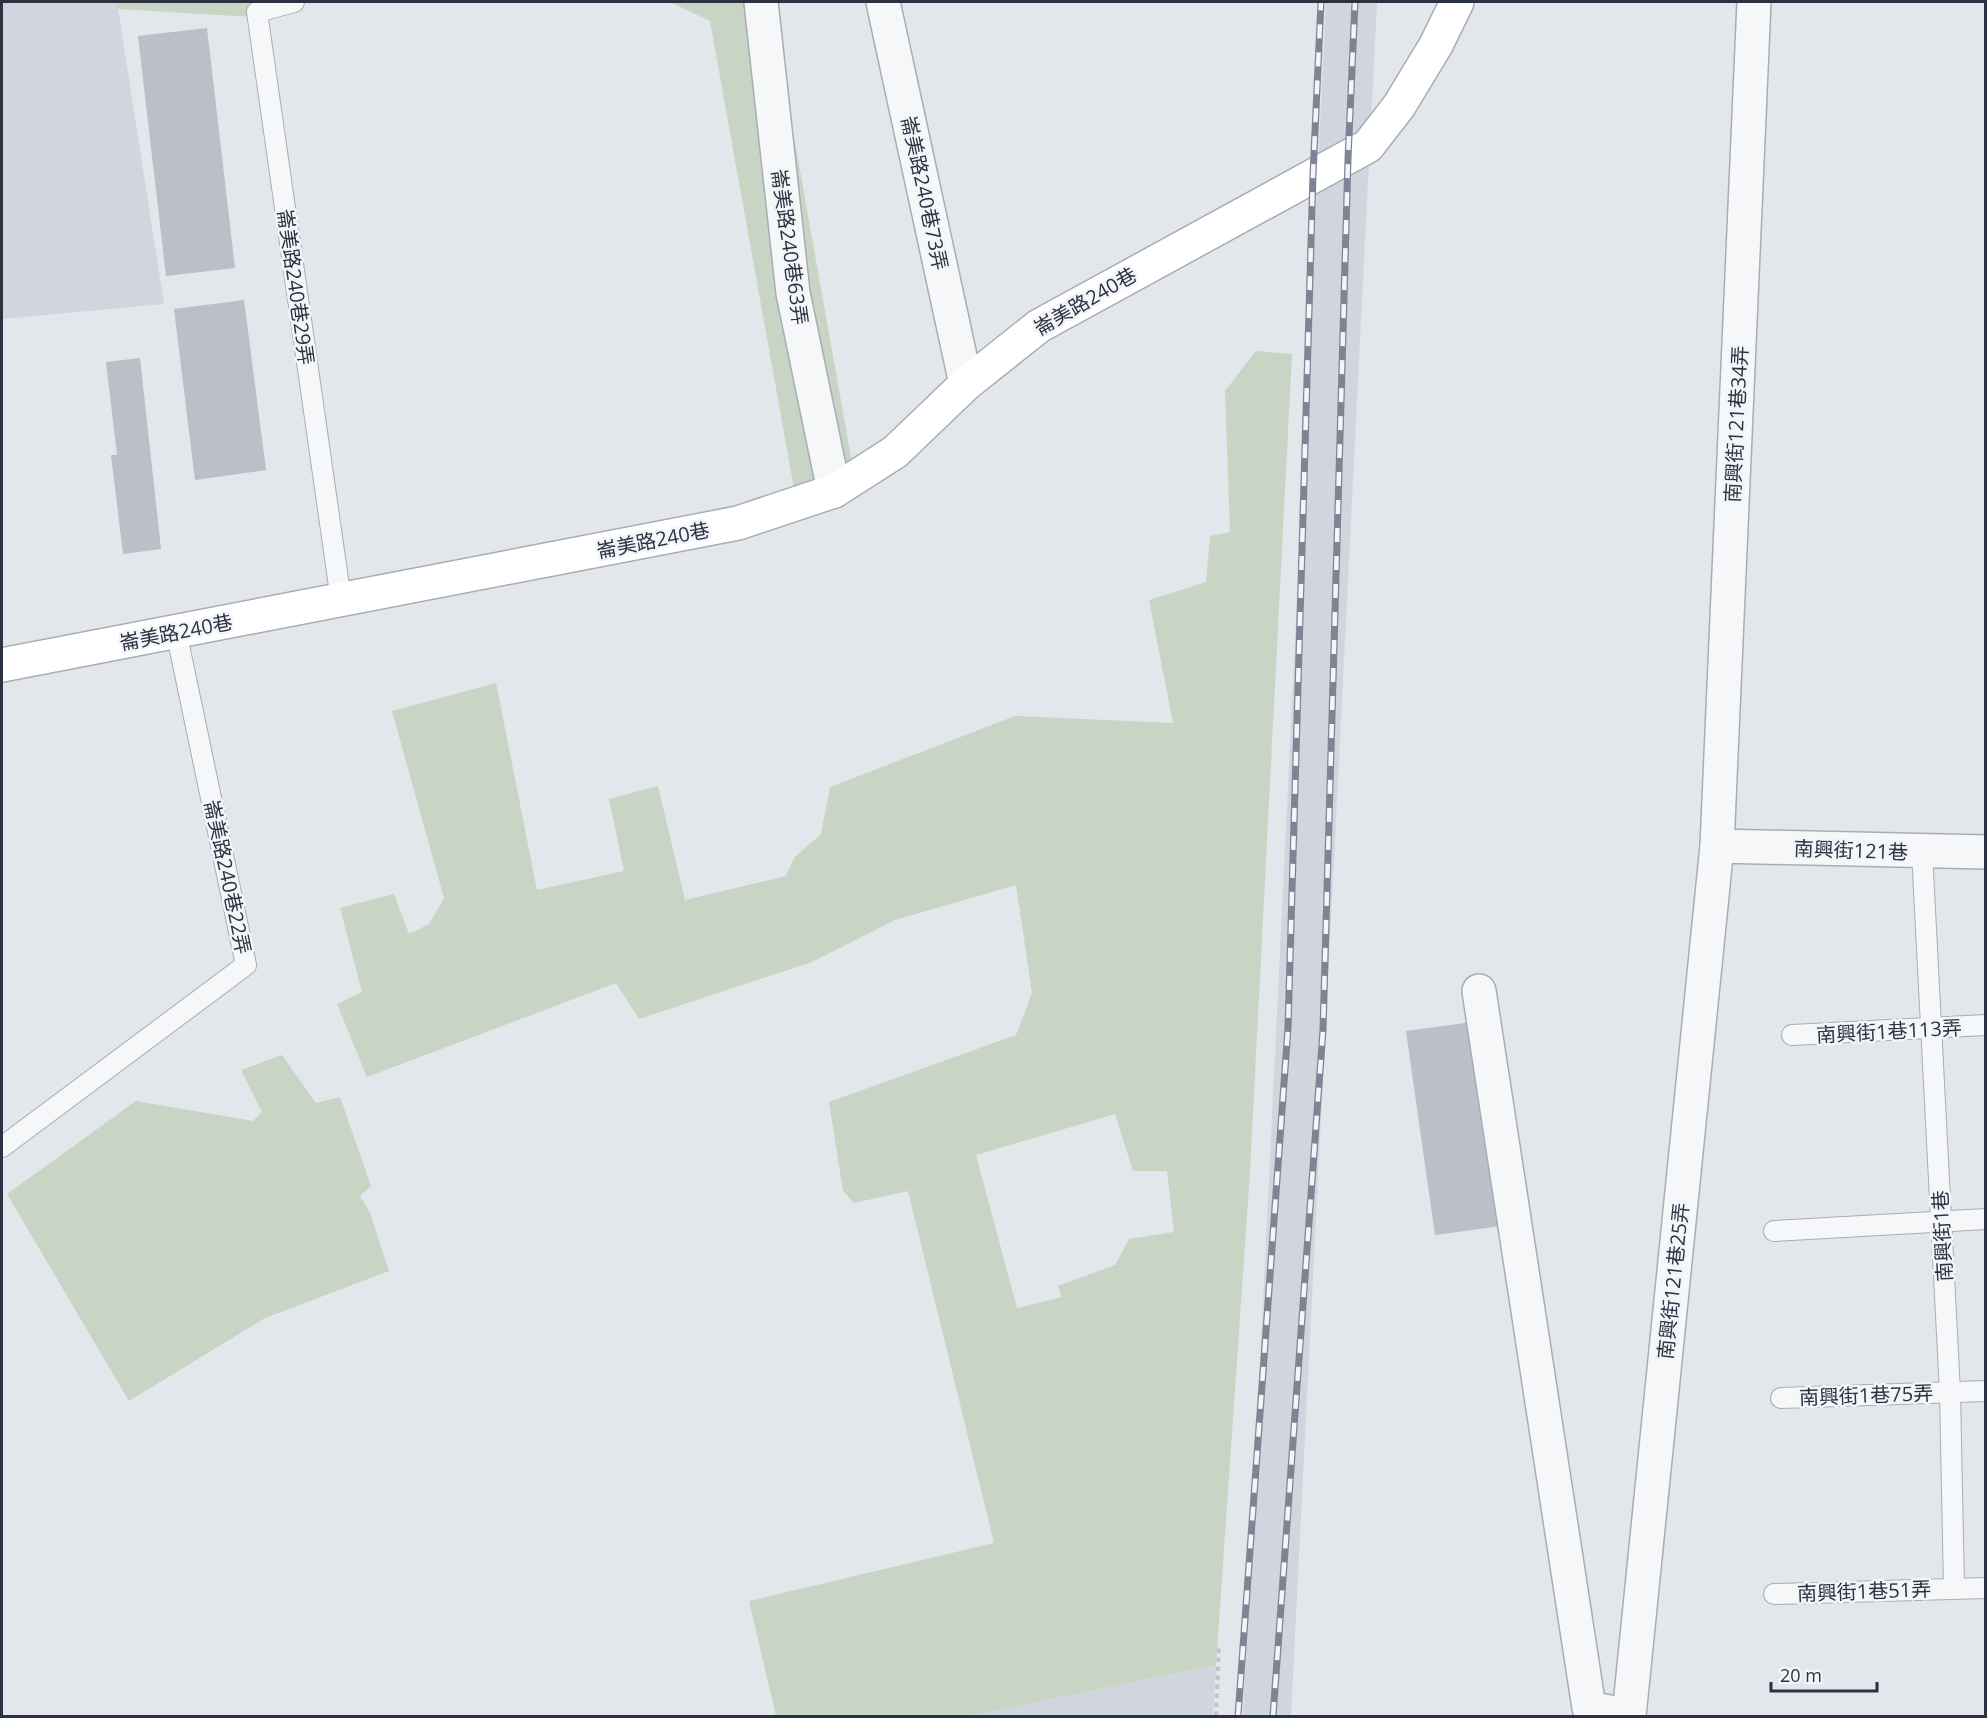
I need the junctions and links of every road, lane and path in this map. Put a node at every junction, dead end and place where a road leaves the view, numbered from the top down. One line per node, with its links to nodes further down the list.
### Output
1 (294, 2): 8 (lane, 崙美路240巷29弄)
2 (761, 2): 7 (street, 崙美路240巷63弄)
3 (883, 2): 6 (street, 崙美路240巷73弄)
4 (1457, 2): 6 (street, 崙美路240巷)
5 (1754, 2): 11 (street, 南興街121巷34弄)
6 (966, 384): 7 (street, 崙美路240巷)
7 (834, 490): 8 (street, 崙美路240巷)
8 (341, 600): 9 (street, 崙美路240巷)
9 (176, 631): 10 (street, 崙美路240巷); 18 (lane, 崙美路240巷22弄)
10 (2, 665)
11 (1717, 846): 12 (street, 南興街121巷); 30 (street, 南興街121巷25弄)
12 (1922, 852): 13 (street, 南興街121巷); 16 (lane, 南興街1巷)
13 (1986, 852)
14 (1479, 991): 30 (street, 南興街121巷25弄)
15 (1986, 1025): 16 (lane, 南興街1巷113弄)
16 (1931, 1028): 17 (lane, 南興街1巷113弄); 20 (lane, 南興街1巷)
17 (1792, 1035)
18 (2, 1148)
19 (1986, 1219): 20 (lane)
20 (1942, 1221): 21 (lane); 23 (lane, 南興街1巷)
21 (1774, 1231)
22 (1986, 1391): 23 (lane, 南興街1巷75弄)
23 (1950, 1392): 24 (lane, 南興街1巷75弄); 25 (lane, 南興街1巷)
24 (1781, 1398)
25 (1954, 1588): 26 (lane); 27 (lane, 南興街1巷51弄)
26 (1986, 1588)
27 (1774, 1594)
28 (1219, 1644): 29 (path)
29 (1216, 1716)
30 (1629, 1716)

